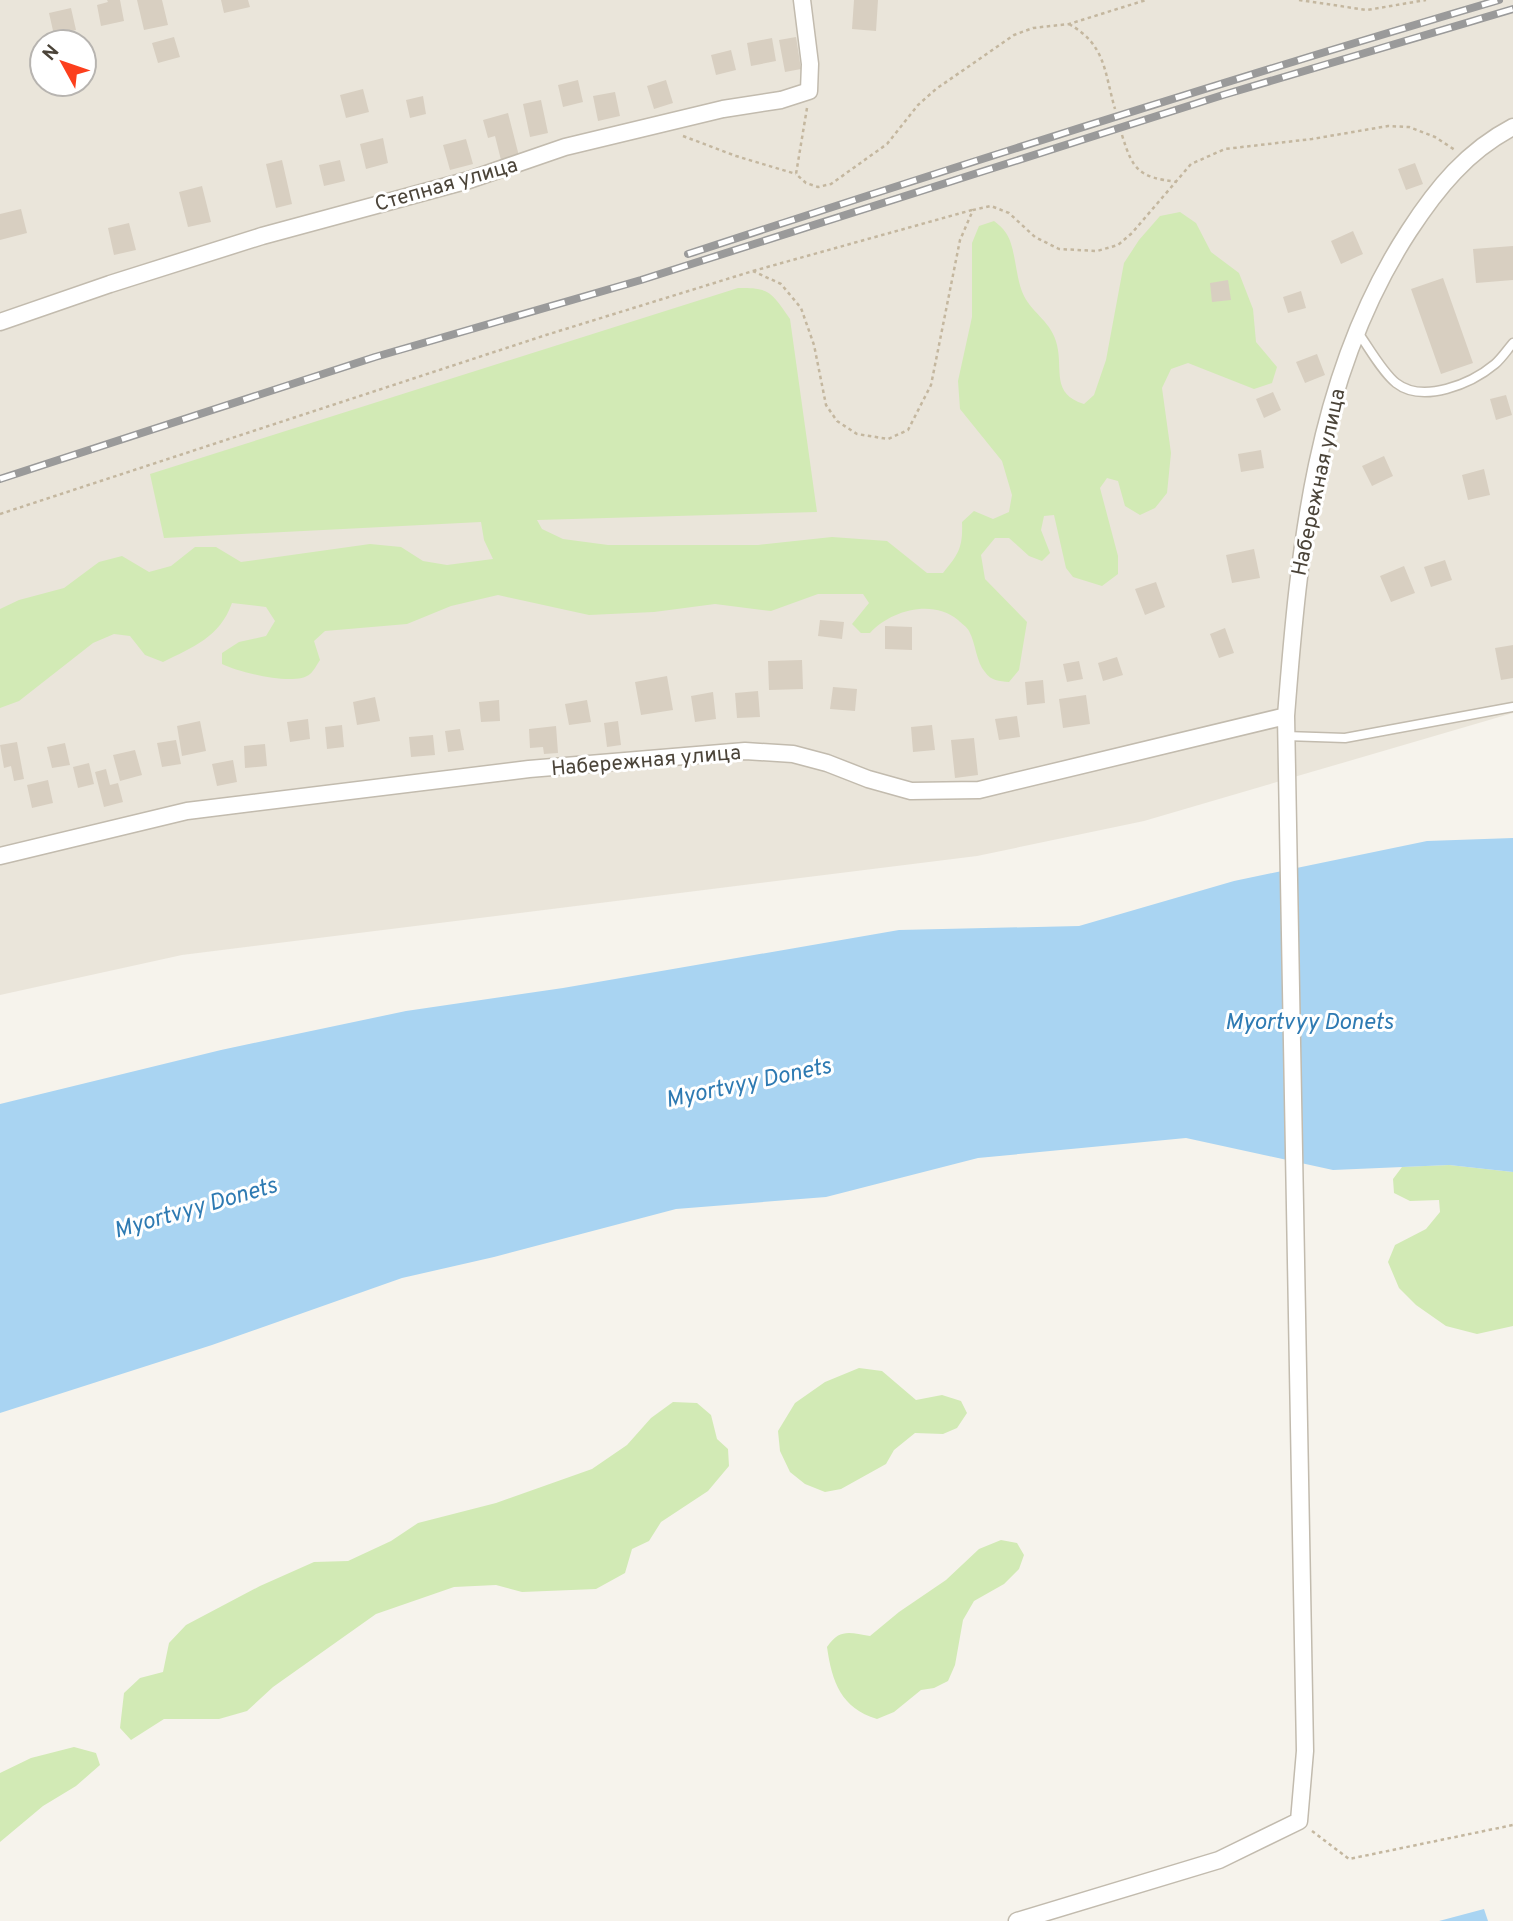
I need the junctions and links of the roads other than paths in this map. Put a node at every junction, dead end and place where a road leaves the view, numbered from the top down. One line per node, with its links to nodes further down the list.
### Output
1 (802, 0): 3 (street, Степная улица)
2 (1513, 127): 4 (street, Набережная улица)
3 (0, 322)
4 (1357, 331): 5 (lane); 7 (street, Набережная улица)
5 (1513, 343)
6 (1513, 707): 8 (lane)
7 (1286, 716): 8 (street, Набережная улица); 9 (street, Набережная улица)
8 (1286, 736): 10 (street, Набережная улица)
9 (0, 856)
10 (1017, 1921)

